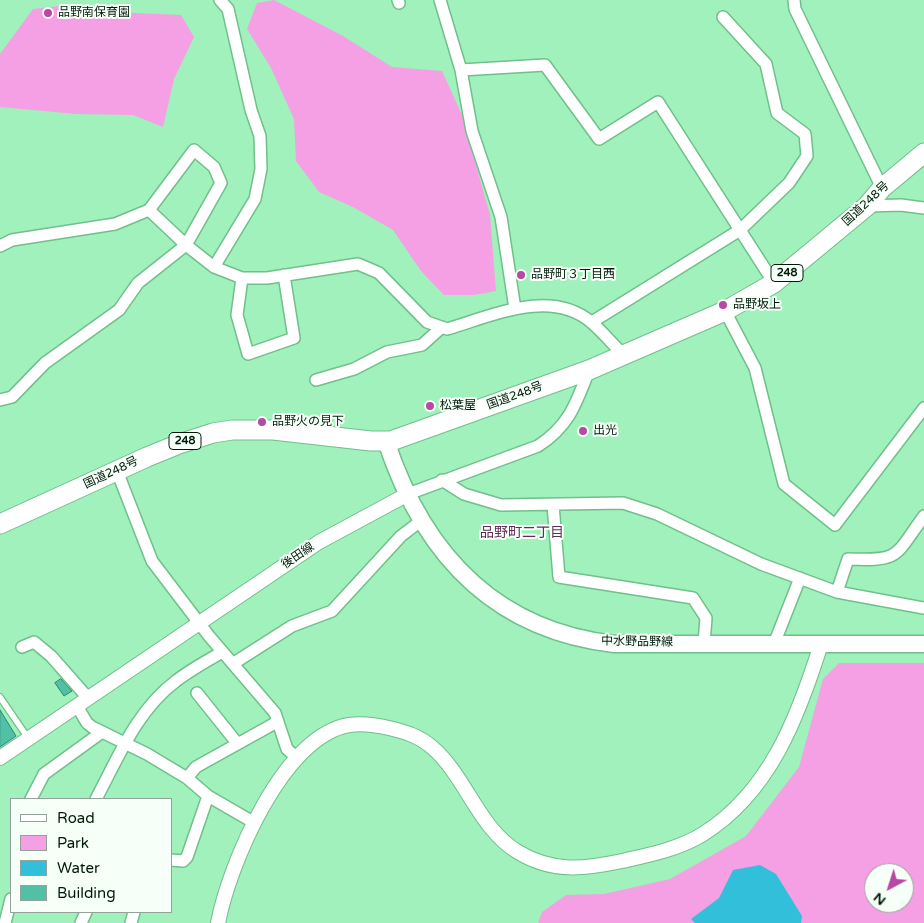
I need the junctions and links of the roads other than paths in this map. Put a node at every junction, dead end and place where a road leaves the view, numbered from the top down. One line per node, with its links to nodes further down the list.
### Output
1 (220, 0): 14 (street)
2 (440, 0): 5 (street)
3 (794, 0): 7 (street)
4 (723, 17): 11 (street)
5 (461, 70): 11 (street); 18 (street)
6 (924, 153): 7 (highway, 国道248号 / 248)
7 (882, 188): 8 (highway, 国道248号 / 248)
8 (867, 206): 9 (street); 17 (highway, 国道248号 / 248)
9 (924, 208)
10 (149, 210): 12 (street); 12 (street); 13 (street)
11 (740, 230): 17 (street); 20 (street)
12 (186, 245): 14 (street); 25 (street)
13 (0, 246)
14 (214, 266): 16 (street)
15 (284, 275): 16 (street); 16 (street); 21 (street)
16 (242, 278)
17 (774, 283): 19 (highway, 国道248号 / 248)
18 (515, 309): 20 (street); 21 (street)
19 (725, 311): 22 (highway, 国道248号 / 248); 26 (street)
20 (592, 322): 22 (street)
21 (442, 327): 24 (street)
22 (624, 355): 23 (highway, 国道248号 / 248)
23 (589, 370): 27 (highway, 国道248号 / 248); 29 (street, 後田線)
24 (316, 380)
25 (0, 400)
26 (924, 408)
27 (386, 441): 28 (highway, 国道248号 / 248); 30 (main road, 中水野品野線)
28 (117, 470): 34 (highway, 国道248号 / 248); 38 (street)
29 (442, 480): 30 (street, 後田線); 31 (street)
30 (408, 494): 33 (main road, 中水野品野線); 38 (street, 後田線)
31 (553, 505): 35 (street); 39 (street)
32 (924, 516): 36 (street)
33 (422, 520): 39 (main road, 中水野品野線); 45 (street)
34 (0, 524)
35 (800, 578): 36 (street); 40 (street)
36 (837, 592): 37 (street)
37 (924, 608)
38 (199, 623): 44 (street); 48 (street, 後田線)
39 (704, 643): 40 (main road, 中水野品野線)
40 (774, 644): 41 (main road, 中水野品野線)
41 (822, 644): 42 (main road, 中水野品野線); 56 (street)
42 (924, 644)
43 (22, 647): 48 (street)
44 (222, 652): 45 (street); 54 (street)
45 (234, 663): 50 (street)
46 (197, 693): 53 (street)
47 (0, 697): 52 (lane)
48 (88, 698): 49 (street, 後田線)
49 (76, 706): 51 (street); 52 (street, 後田線)
50 (277, 722): 53 (street); 56 (street)
51 (102, 732): 54 (street); 59 (street)
52 (28, 738): 55 (street, 後田線)
53 (237, 743): 57 (street)
54 (125, 745): 57 (street); 60 (street)
55 (0, 758)
56 (296, 758): 61 (street)
57 (187, 778): 58 (street)
58 (208, 796): 61 (street); 62 (street)
59 (32, 798)
60 (97, 798)
61 (253, 822): 65 (street)
62 (172, 860)
63 (10, 903): 64 (street)
64 (5, 923)
65 (218, 923)

